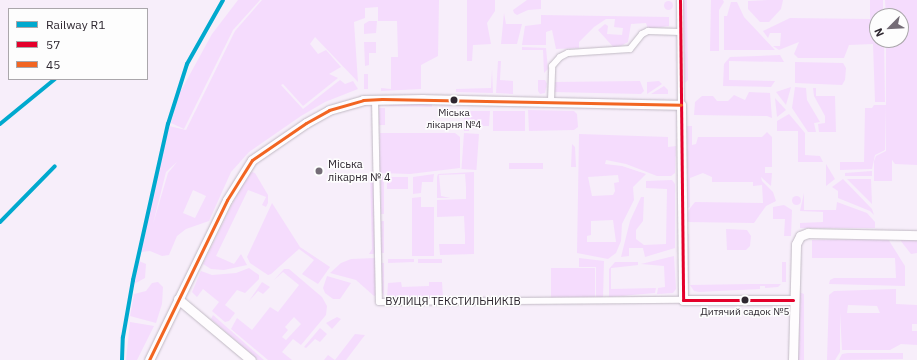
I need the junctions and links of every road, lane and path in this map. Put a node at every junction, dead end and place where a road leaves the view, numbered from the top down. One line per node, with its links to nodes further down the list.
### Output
1 (680, 0): 2 (street)
2 (680, 32): 4 (street); 5 (street)
3 (375, 99): 4 (street); 7 (street); 8 (street, ВУЛИЦЯ ТЕКСТИЛЬНИКІВ)
4 (551, 101): 5 (street)
5 (681, 105): 8 (street)
6 (917, 235): 9 (street)
7 (178, 299): 10 (street); 11 (street)
8 (683, 300): 9 (street, ВУЛИЦЯ ТЕКСТИЛЬНИКІВ)
9 (793, 300): 12 (street)
10 (149, 360)
11 (251, 360)
12 (793, 360)

